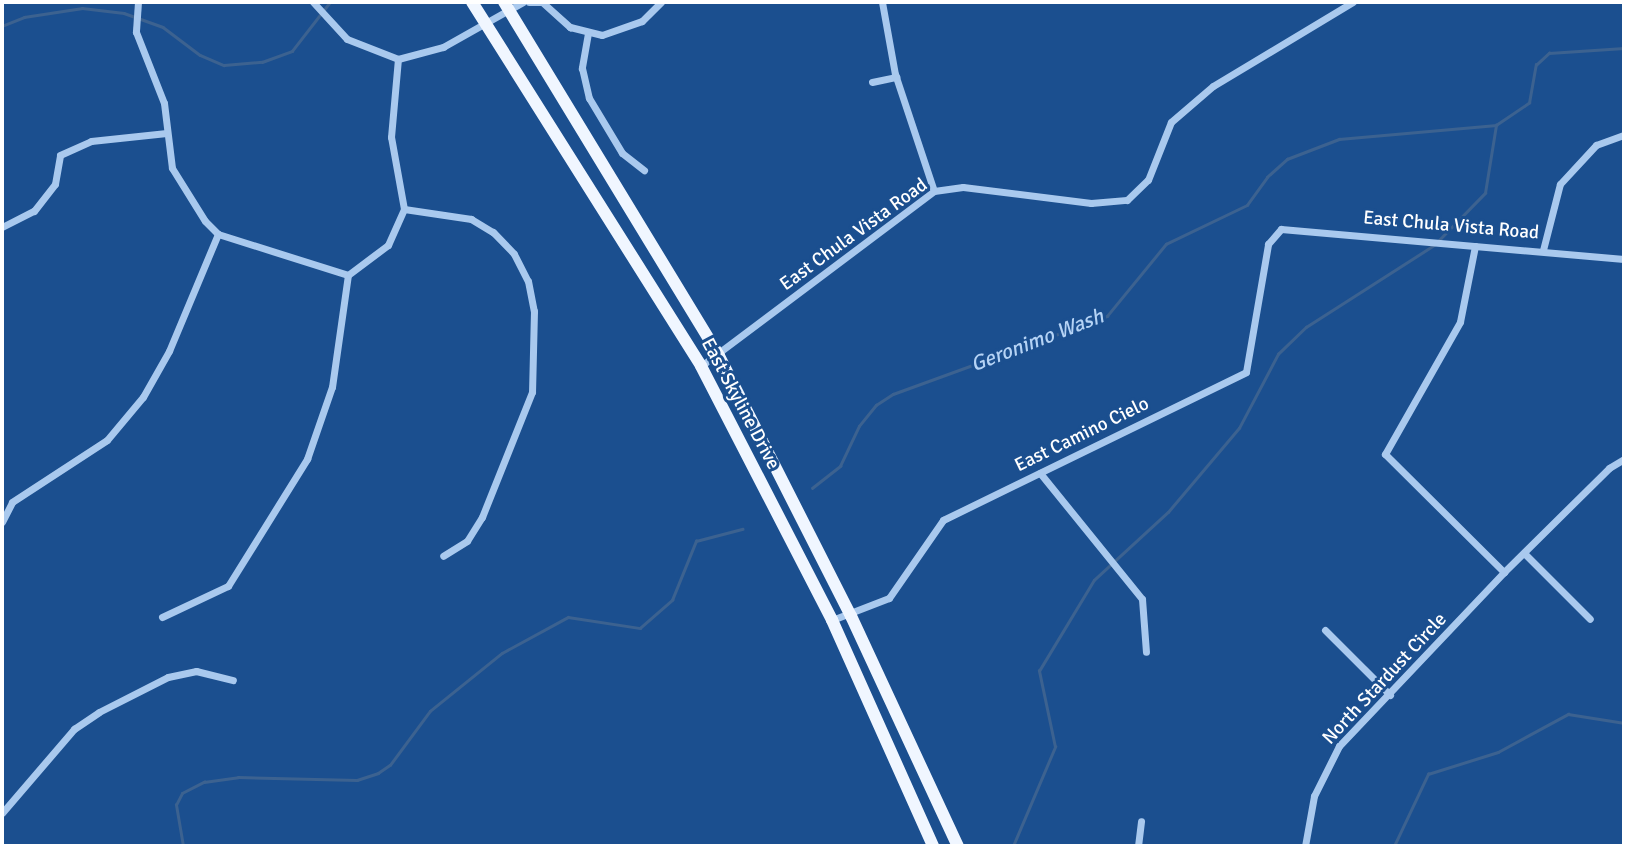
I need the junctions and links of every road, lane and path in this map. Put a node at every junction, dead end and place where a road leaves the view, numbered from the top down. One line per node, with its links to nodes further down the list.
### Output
1 (138, 2): 16 (street)
2 (313, 2): 13 (street)
3 (472, 2): 11 (main road, East Skyline Drive)
4 (523, 2): 10 (street)
5 (529, 2): 6 (street)
6 (542, 2): 12 (street)
7 (661, 2): 12 (street)
8 (882, 2): 14 (street)
9 (1353, 2): 19 (street, East Chula Vista Road)
10 (507, 6): 11 (street); 28 (main road, East Skyline Drive)
11 (485, 24): 13 (street); 29 (main road, East Skyline Drive)
12 (588, 33): 18 (street)
13 (398, 59): 20 (street)
14 (896, 77): 15 (street); 19 (street)
15 (872, 82)
16 (167, 133): 21 (street); 23 (street)
17 (1624, 135): 25 (street)
18 (644, 170)
19 (934, 191): 28 (street, East Chula Vista Road)
20 (404, 209): 27 (street); 34 (street)
21 (2, 227)
22 (1276, 232): 24 (street, East Chula Vista Road); 31 (street, East Camino Cielo)
23 (218, 234): 27 (street); 32 (street)
24 (1475, 246): 25 (street, East Chula Vista Road); 35 (street)
25 (1543, 250): 26 (street, East Chula Vista Road)
26 (1624, 259)
27 (348, 275): 37 (street)
28 (719, 356): 29 (street, East Chula Vista Road); 36 (main road, East Skyline Drive)
29 (701, 366): 39 (main road, East Skyline Drive)
30 (1624, 459): 33 (street, North Stardust Circle)
31 (1040, 473): 36 (street, East Camino Cielo); 41 (street)
32 (2, 522)
33 (1524, 553): 35 (street, North Stardust Circle); 38 (street)
34 (443, 556)
35 (1504, 572): 43 (street, North Stardust Circle)
36 (851, 616): 39 (street, East Camino Cielo); 47 (main road, East Skyline Drive)
37 (162, 617)
38 (1590, 619)
39 (832, 621): 46 (main road, East Skyline Drive)
40 (1325, 630): 43 (street)
41 (1146, 652)
42 (233, 680): 44 (street)
43 (1390, 695): 49 (street, North Stardust Circle)
44 (2, 813)
45 (1141, 821): 48 (street)
46 (933, 846)
47 (958, 846)
48 (1138, 846)
49 (1305, 846)

